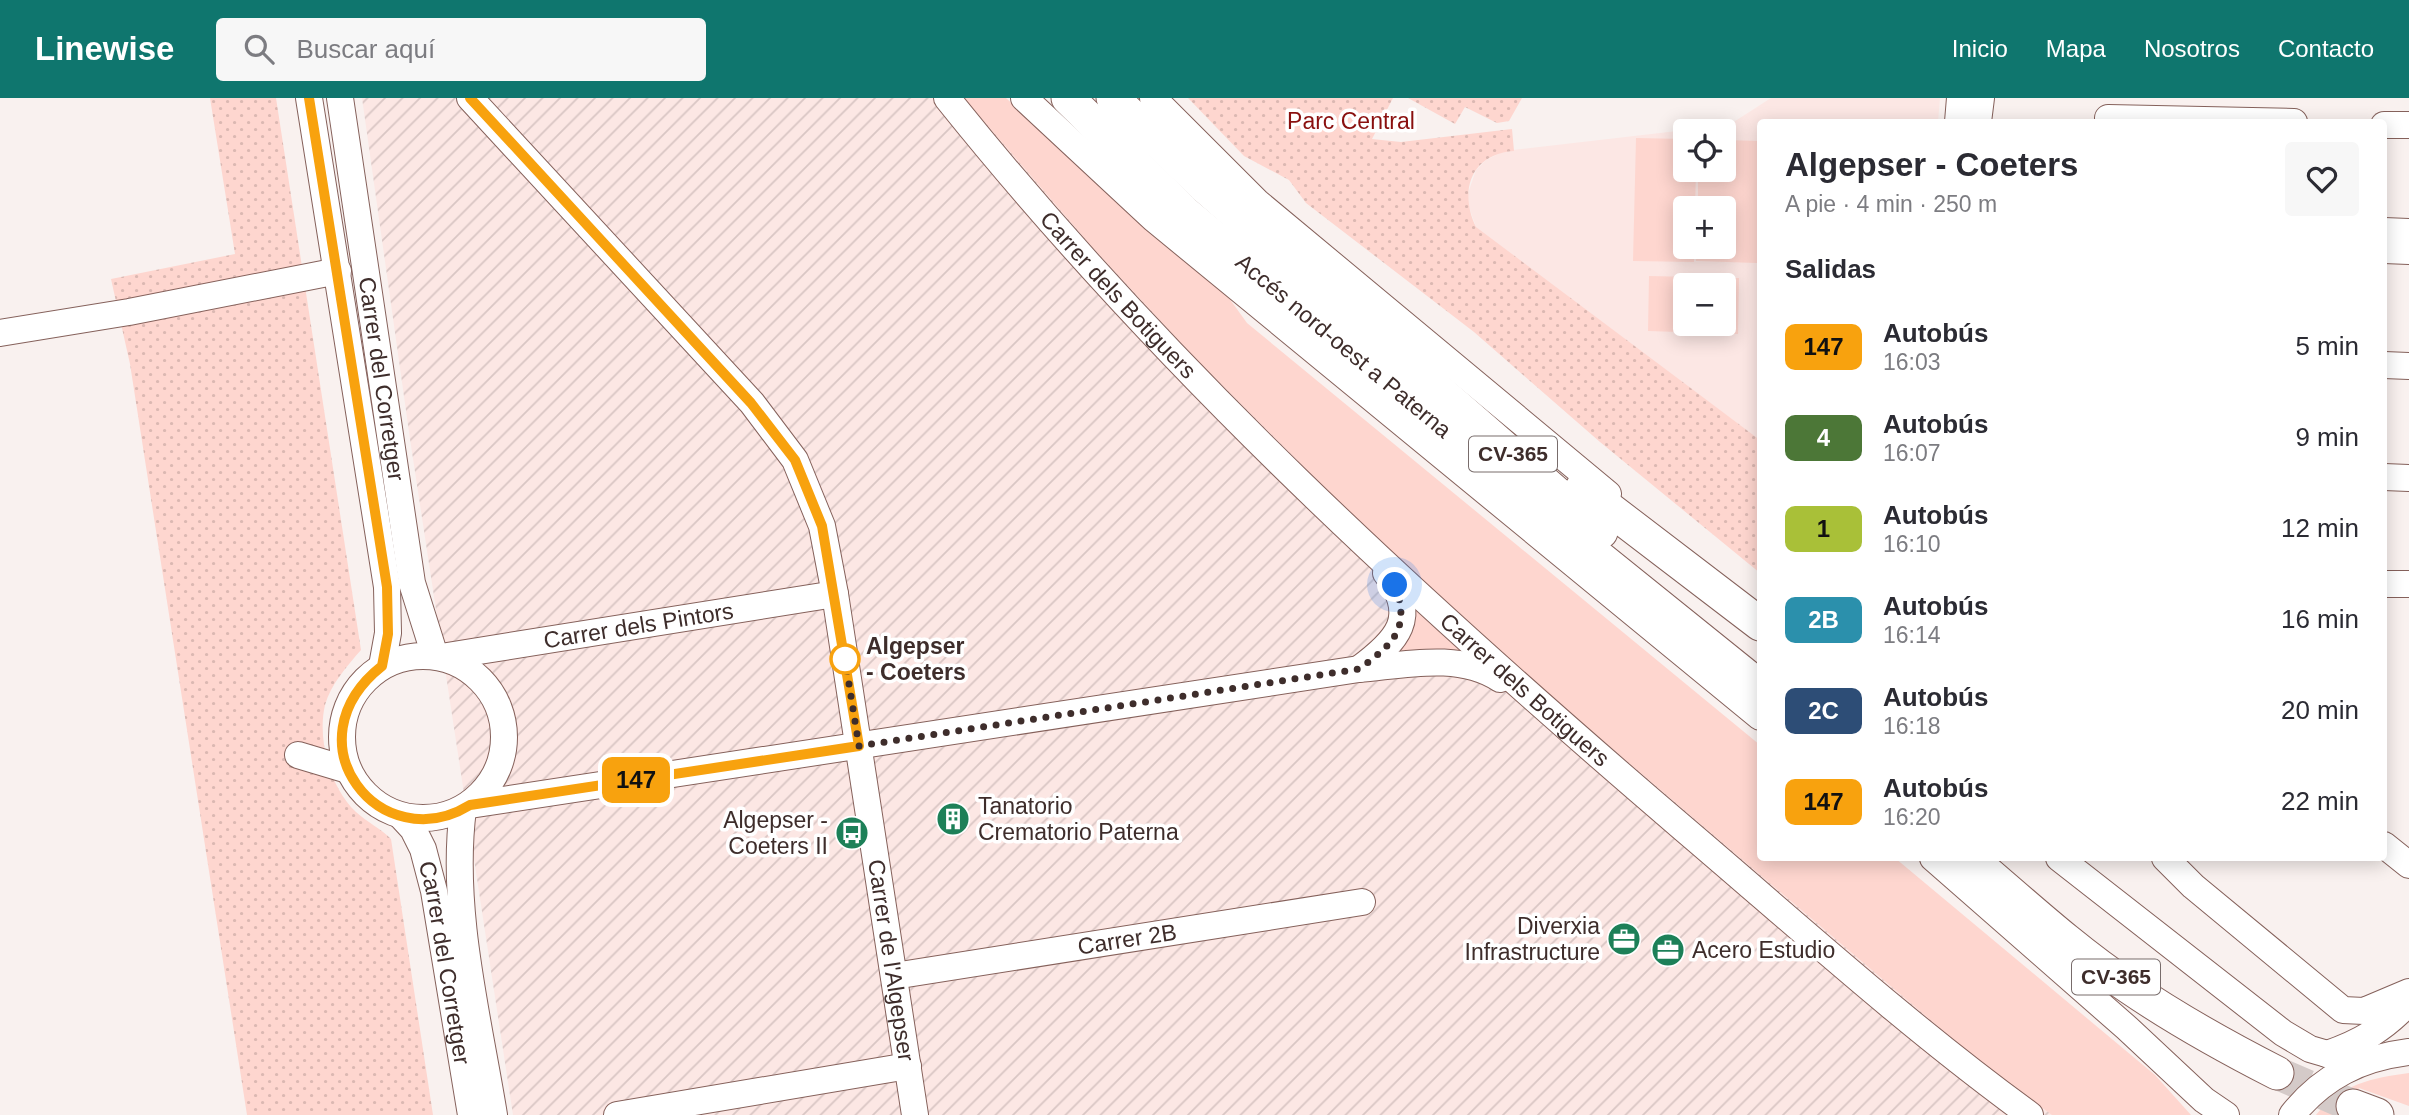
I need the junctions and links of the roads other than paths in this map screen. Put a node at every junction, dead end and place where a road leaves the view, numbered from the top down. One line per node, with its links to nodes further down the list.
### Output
1 (309, 98): 22 (street, Carrer del Corretger)
2 (340, 98): 35 (street, Carrer del Corretger)
3 (470, 98): 32 (street, Carrer de l'Algepser)
4 (947, 98): 29 (street, Carrer dels Botiguers)
5 (1024, 98): 42 (street)
6 (1068, 98): 28 (main road, Accés nord-oest a Paterna / CV-365)
7 (1113, 98): 19 (main road, Accés nord-oest a Paterna / CV-365)
8 (1153, 98): 33 (street)
9 (1961, 98): 12 (street)
10 (1981, 98): 13 (street)
11 (2110, 113): 14 (street)
12 (1958, 119)
13 (1978, 119)
14 (2233, 119)
15 (2387, 125): 16 (street)
16 (2409, 125)
17 (2387, 231): 18 (street)
18 (2409, 232)
19 (1264, 237): 34 (main road); 38 (main road, Accés nord-oest a Paterna / CV-365)
20 (2387, 250): 21 (street)
21 (2409, 251)
22 (338, 271): 23 (street); 36 (street, Carrer del Corretger)
23 (0, 332)
24 (2387, 365): 25 (street)
25 (2409, 366)
26 (2387, 477): 27 (street)
27 (2409, 478)
28 (1539, 509): 39 (main road, Accés nord-oest a Paterna / CV-365); 40 (main road)
29 (1363, 543): 37 (street); 41 (street, Carrer dels Botiguers)
30 (2387, 584): 31 (street)
31 (2409, 584)
32 (835, 594): 35 (street, Carrer dels Pintors); 44 (street, Carrer de l'Algepser)
33 (1757, 619)
34 (1757, 620)
35 (438, 657): 36 (street); 46 (street)
36 (382, 666): 43 (street)
37 (1359, 669): 41 (street); 44 (street)
38 (1757, 670)
39 (1757, 685)
40 (1757, 702)
41 (1538, 704): 69 (street, Carrer dels Botiguers)
42 (1757, 715)
43 (342, 727): 45 (street); 45 (street)
44 (859, 746): 46 (street); 55 (street, Carrer de l'Algepser)
45 (348, 770): 47 (street)
46 (466, 807): 47 (street); 66 (street, Carrer del Corretger)
47 (401, 816): 65 (street, Carrer del Corretger)
48 (2387, 847): 53 (street)
49 (1936, 861): 64 (street)
50 (1974, 861): 63 (main road, CV-365)
51 (2063, 861): 60 (street)
52 (2168, 861): 56 (street)
53 (2409, 865)
54 (1362, 902): 55 (street, Carrer 2B)
55 (894, 975): 62 (street, Carrer de l'Algepser)
56 (2409, 992)
57 (2409, 1002): 60 (street)
58 (2409, 1021): 61 (street)
59 (2409, 1052): 61 (street)
60 (2327, 1054): 61 (street)
61 (2369, 1059): 70 (street)
62 (908, 1066): 67 (street); 68 (street, Carrer de l'Algepser)
63 (2277, 1073)
64 (2214, 1110)
65 (471, 1115)
66 (494, 1115)
67 (617, 1115)
68 (915, 1115)
69 (2030, 1115)
70 (2292, 1115)

